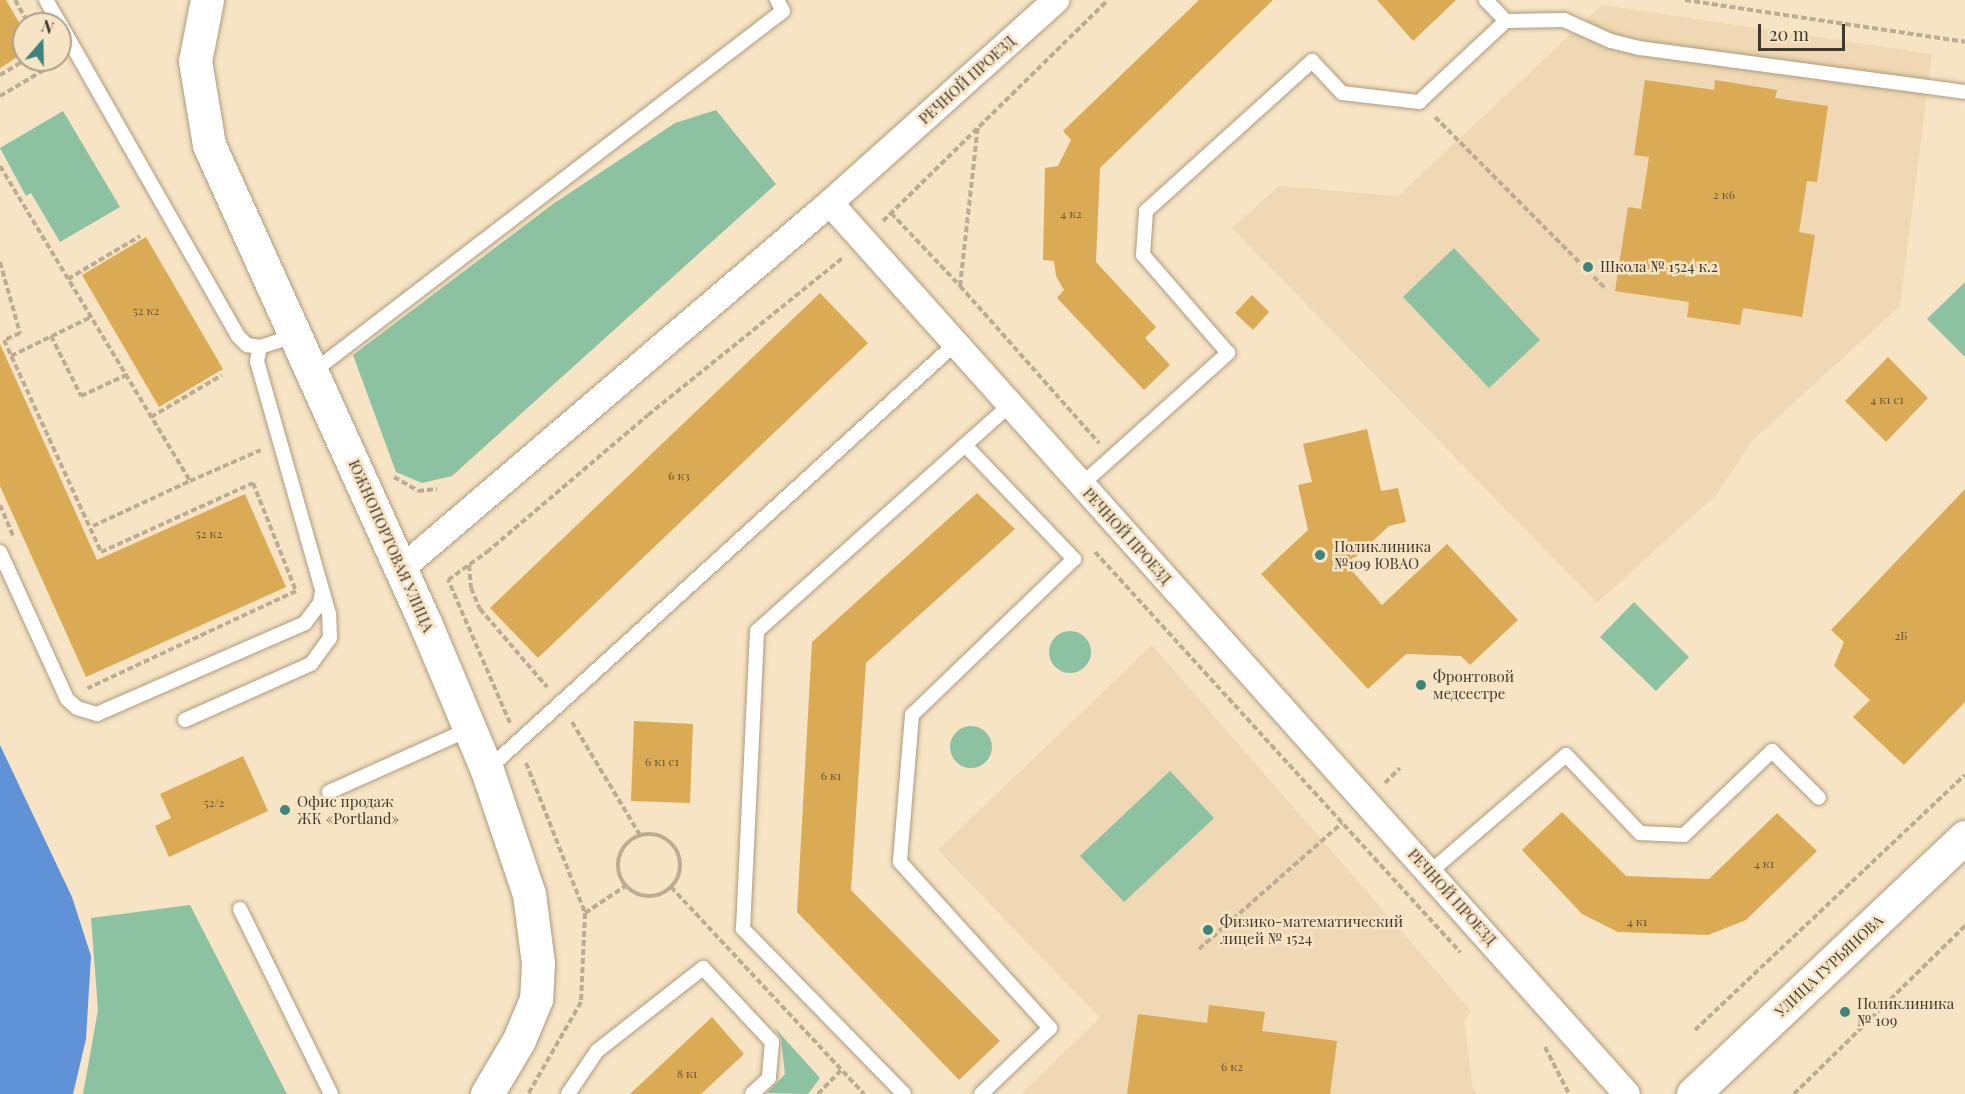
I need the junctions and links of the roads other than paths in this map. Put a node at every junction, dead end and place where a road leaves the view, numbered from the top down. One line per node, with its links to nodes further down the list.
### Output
1 (207, 0): 9 (main road, ЮЖНОПОРТОВАЯ УЛИЦА)
2 (777, 0): 12 (lane)
3 (1056, 0): 8 (street, РЕЧНОЙ ПРОЕЗД)
4 (1486, 0): 5 (lane)
5 (1506, 21): 7 (lane); 15 (lane)
6 (72, 46): 11 (lane)
7 (1965, 92)
8 (830, 204): 10 (street, РЕЧНОЙ ПРОЕЗД); 17 (street)
9 (297, 334): 11 (lane); 12 (main road, ЮЖНОПОРТОВАЯ УЛИЦА)
10 (955, 344): 13 (street, РЕЧНОЙ ПРОЕЗД); 21 (lane)
11 (260, 347): 18 (lane)
12 (314, 371): 17 (main road, ЮЖНОПОРТОВАЯ УЛИЦА)
13 (1010, 405): 14 (lane); 15 (street, РЕЧНОЙ ПРОЕЗД)
14 (966, 445): 31 (lane); 32 (lane)
15 (1081, 485): 25 (street, РЕЧНОЙ ПРОЕЗД)
16 (0, 552): 18 (lane)
17 (401, 569): 20 (main road, ЮЖНОПОРТОВАЯ УЛИЦА)
18 (322, 590): 19 (lane)
19 (185, 720)
20 (470, 729): 21 (main road, ЮЖНОПОРТОВАЯ УЛИЦА); 22 (lane)
21 (487, 770): 28 (main road, ЮЖНОПОРТОВАЯ УЛИЦА)
22 (328, 792)
23 (1819, 798): 25 (lane)
24 (1965, 837): 34 (main road, УЛИЦА ГУРЬЯНОВА)
25 (1430, 872): 33 (street, РЕЧНОЙ ПРОЕЗД)
26 (240, 909): 27 (lane)
27 (332, 1094)
28 (487, 1094)
29 (568, 1094): 30 (lane)
30 (752, 1094)
31 (904, 1094)
32 (981, 1094)
33 (1628, 1094)
34 (1693, 1094)

